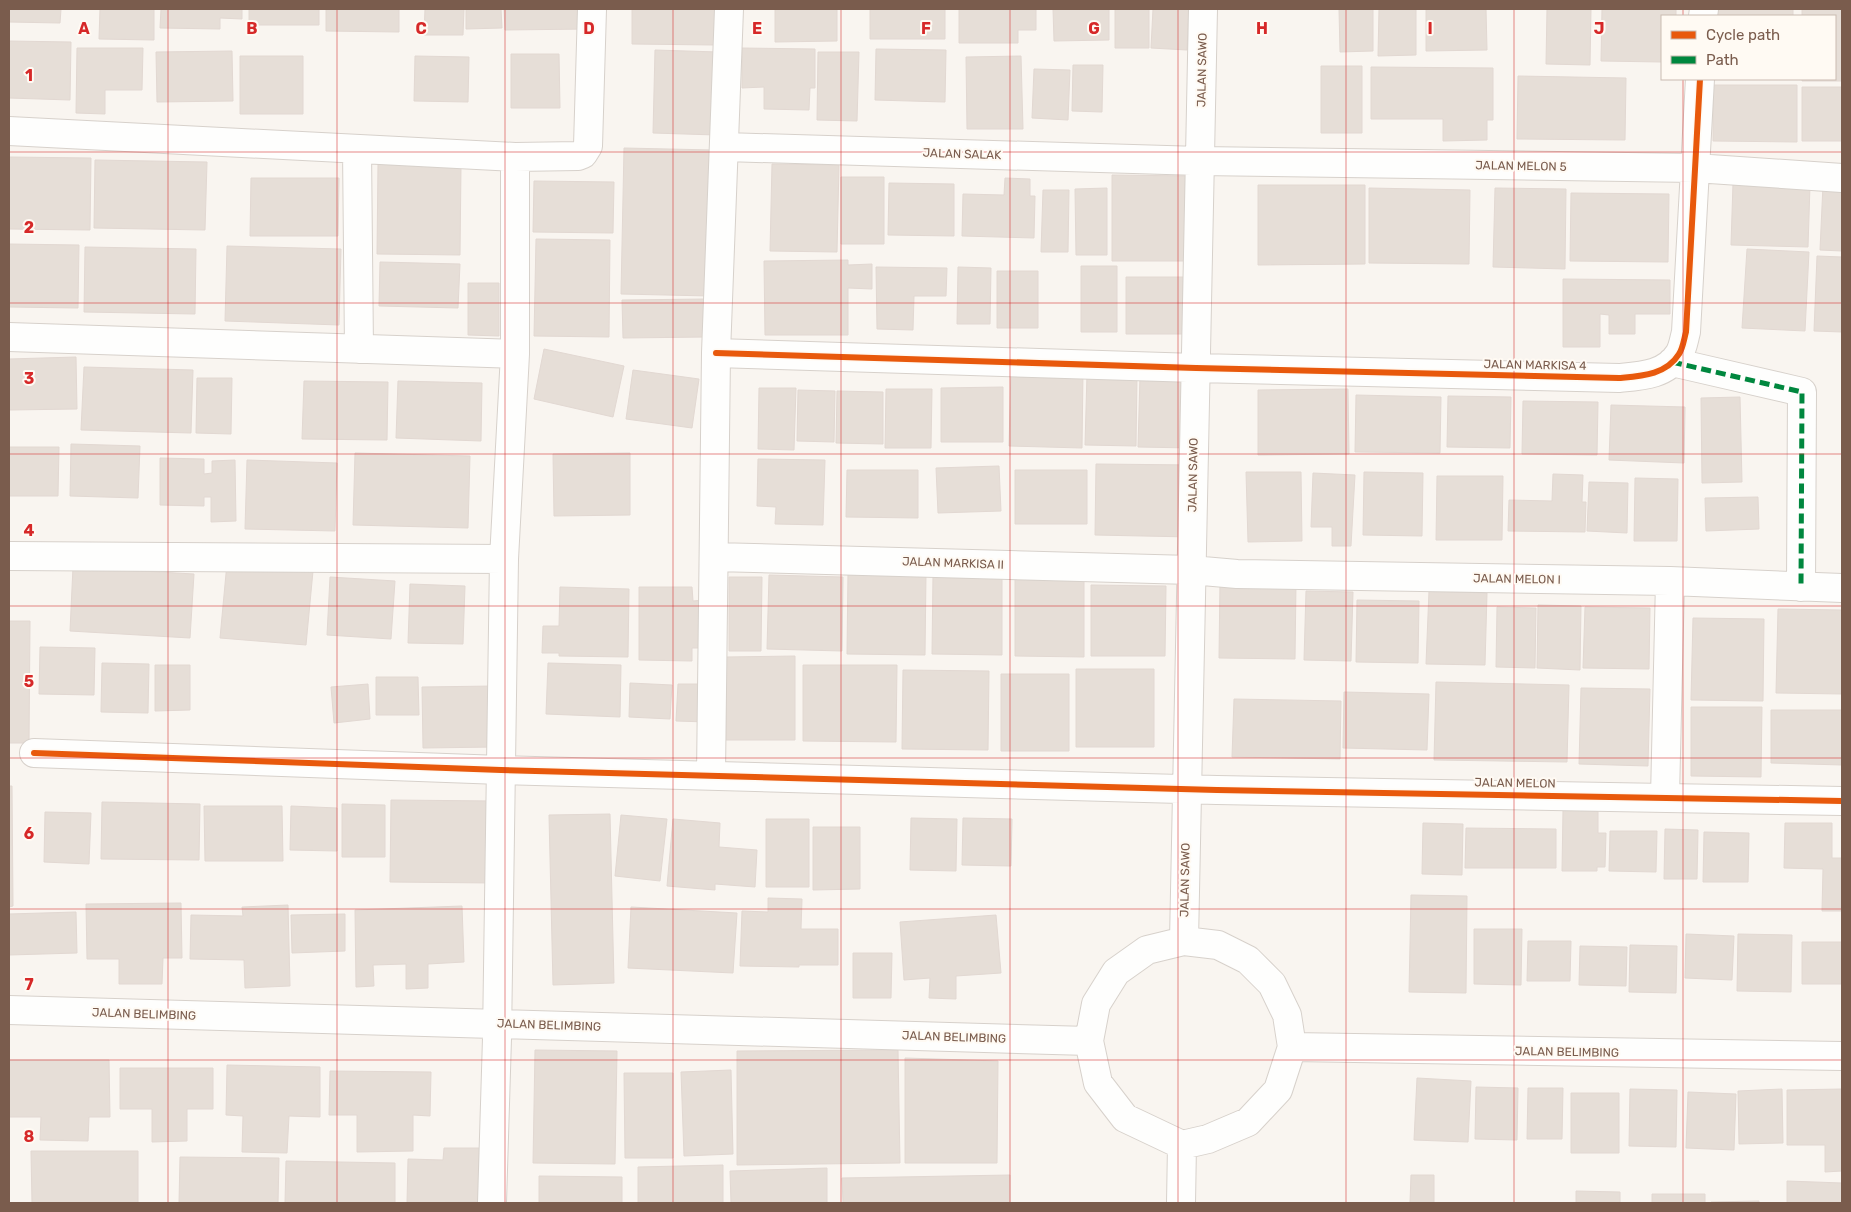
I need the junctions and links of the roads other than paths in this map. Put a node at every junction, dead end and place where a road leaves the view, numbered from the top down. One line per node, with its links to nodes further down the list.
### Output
1 (592, 9): 8 (street)
2 (729, 9): 6 (street)
3 (1203, 9): 9 (street, JALAN SAWO)
4 (1700, 80): 10 (street)
5 (9, 131): 7 (street)
6 (725, 147): 9 (street, JALAN SALAK); 15 (street)
7 (357, 149): 8 (street); 13 (street)
8 (515, 157): 14 (street)
9 (1200, 161): 10 (street, JALAN MELON 5); 17 (street, JALAN SAWO)
10 (1695, 168): 11 (street, JALAN MELON 5); 16 (street)
11 (1842, 178)
12 (9, 337): 13 (street)
13 (358, 348): 14 (street)
14 (515, 354): 20 (street)
15 (716, 354): 17 (street, JALAN MARKISA 4); 19 (street)
16 (1672, 362): 17 (street, JALAN MARKISA 4); 23 (street)
17 (1196, 368): 21 (street, JALAN SAWO)
18 (9, 556): 20 (street)
19 (714, 557): 21 (street, JALAN MARKISA II); 27 (street)
20 (504, 559): 26 (street)
21 (1191, 570): 22 (street, JALAN MELON I); 28 (street, JALAN SAWO)
22 (1670, 581): 23 (street, JALAN MELON I); 29 (street)
23 (1802, 587): 24 (street, JALAN MELON I)
24 (1842, 588)
25 (34, 753): 26 (street, JALAN MELON)
26 (501, 770): 27 (street, JALAN MELON); 33 (street)
27 (711, 775): 28 (street, JALAN MELON)
28 (1187, 789): 29 (street, JALAN MELON); 31 (street, JALAN SAWO)
29 (1665, 797): 30 (street, JALAN MELON)
30 (1842, 801)
31 (1184, 941): 34 (street); 35 (street)
32 (9, 1010): 33 (street, JALAN BELIMBING)
33 (496, 1024): 34 (street, JALAN BELIMBING); 38 (street)
34 (1089, 1041): 37 (street)
35 (1292, 1048): 36 (street, JALAN BELIMBING); 37 (street)
36 (1842, 1056)
37 (1182, 1145): 39 (street)
38 (492, 1203)
39 (1181, 1203)

